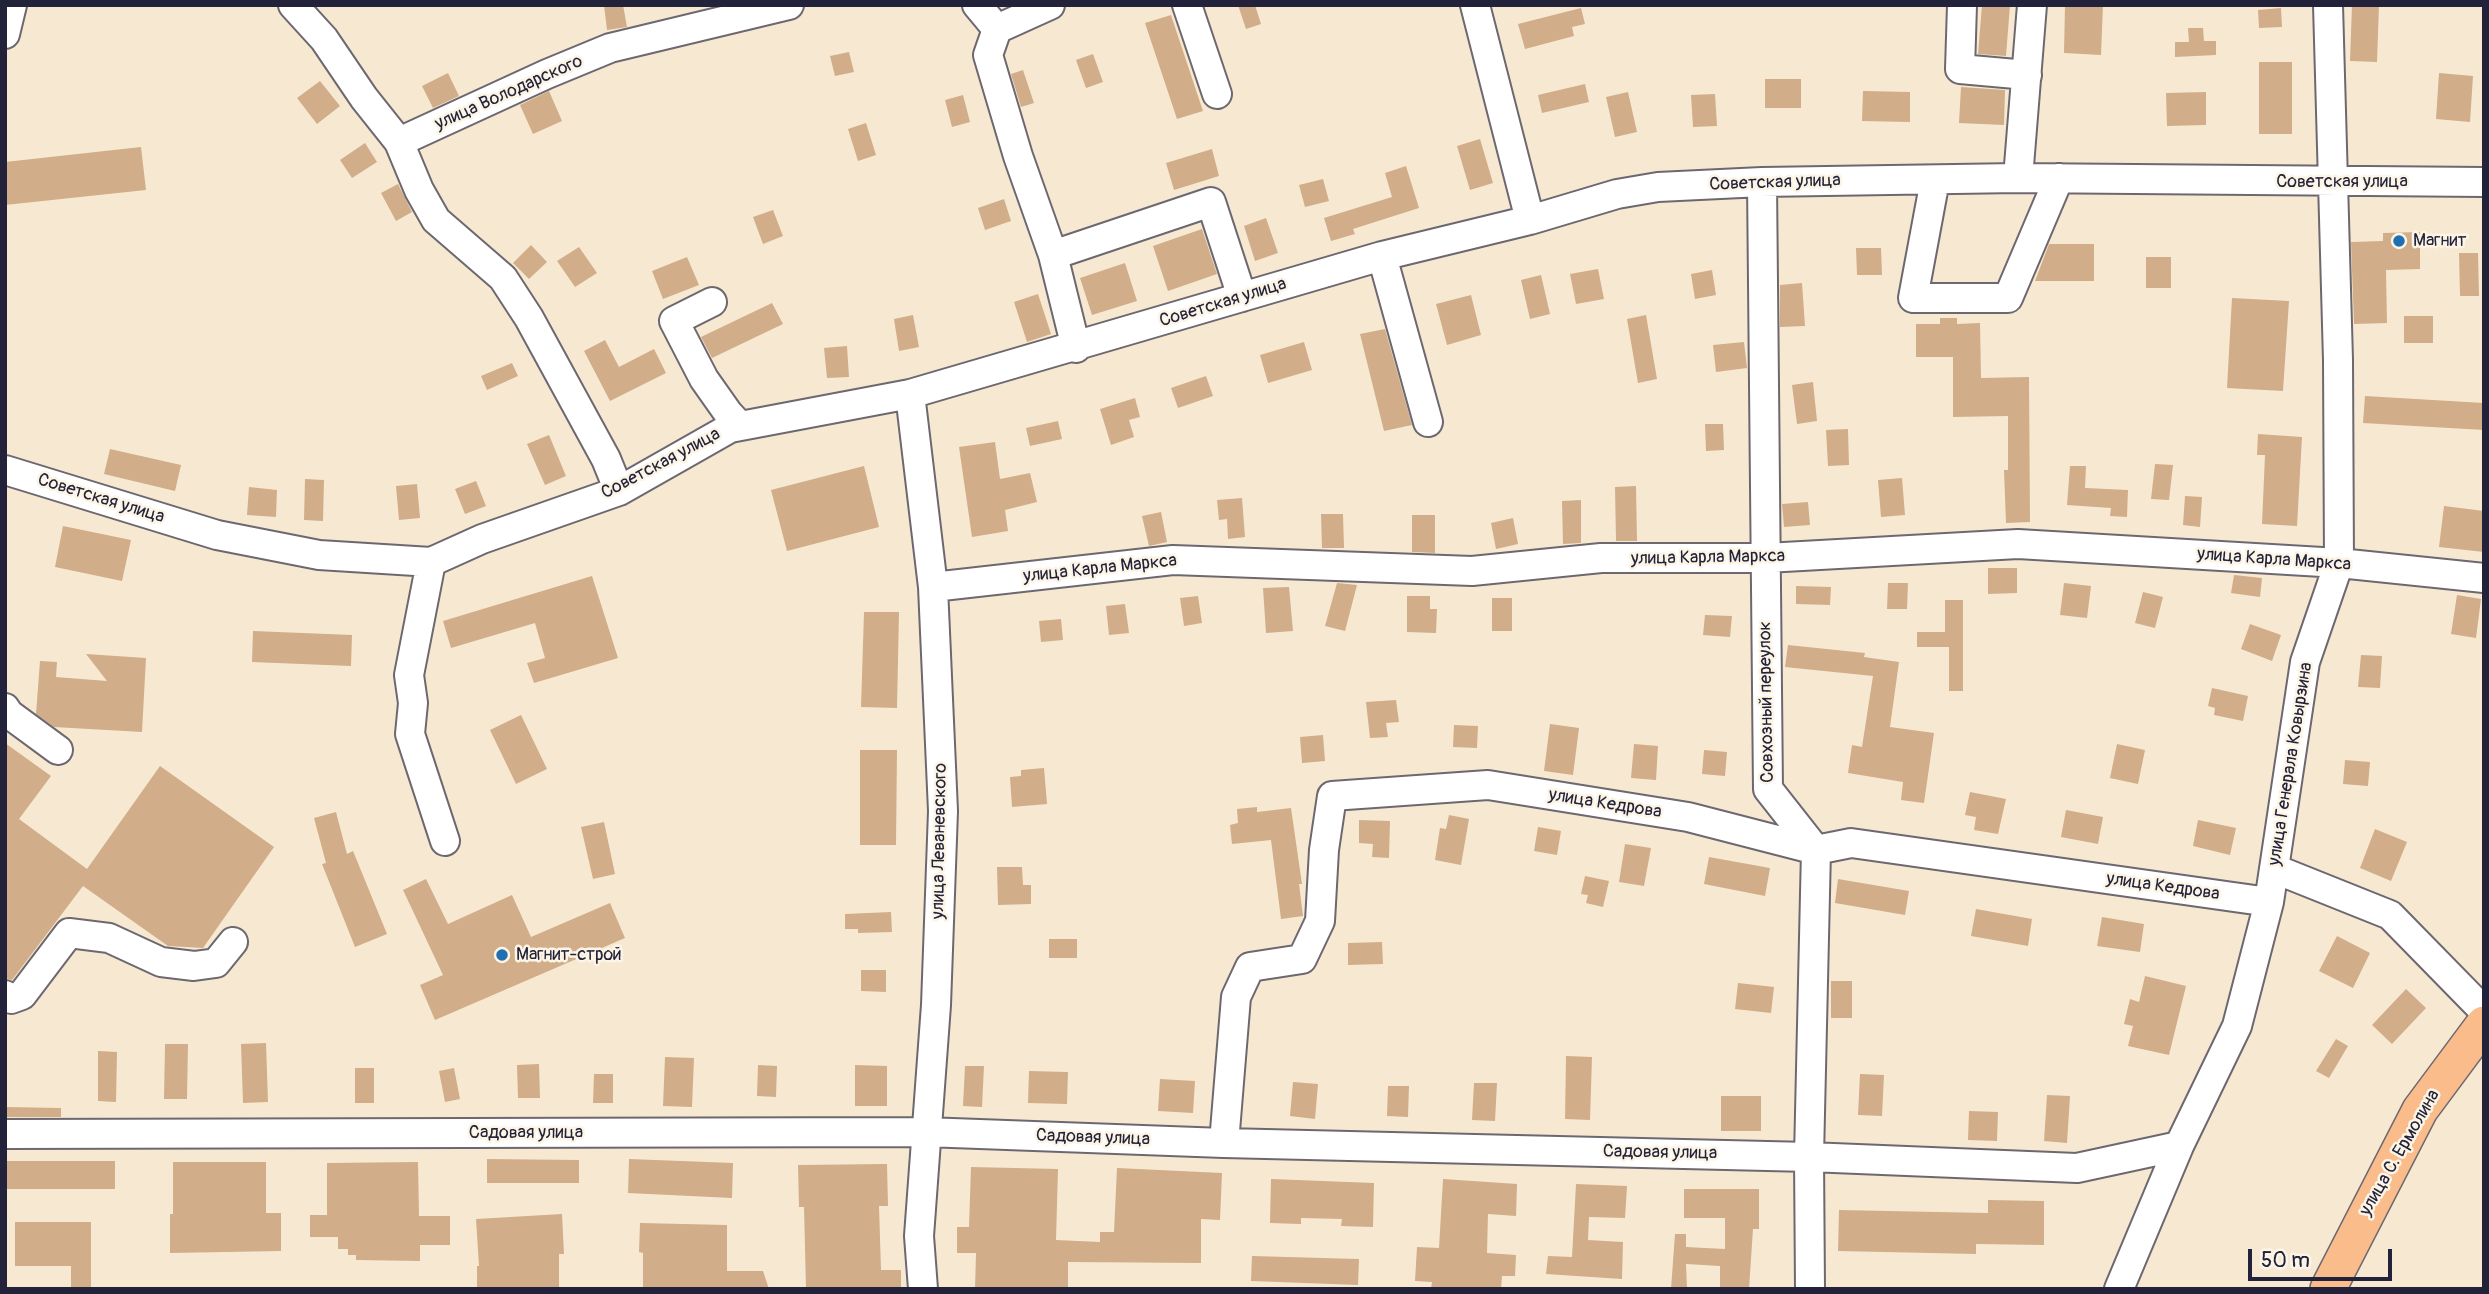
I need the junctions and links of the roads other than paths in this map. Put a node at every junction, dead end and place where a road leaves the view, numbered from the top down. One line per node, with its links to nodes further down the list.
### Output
1 (12, 5): 12 (street)
2 (293, 5): 15 (street)
3 (789, 5): 15 (street, улица Володарского)
4 (976, 5): 11 (street)
5 (1050, 5): 11 (street)
6 (1187, 5): 14 (street)
7 (1475, 5): 22 (street)
8 (1962, 5): 13 (street)
9 (2032, 5): 13 (street)
10 (2328, 5): 21 (street, улица Генерала Ковырзина)
11 (998, 29): 23 (street)
12 (5, 34)
13 (2027, 75): 16 (street)
14 (1217, 94)
15 (400, 142): 32 (street)
16 (2018, 178): 17 (street, Советская улица); 18 (street, Советская улица)
17 (2059, 178): 18 (street); 21 (street, Советская улица)
18 (1935, 180): 19 (street, Советская улица)
19 (1762, 182): 22 (street, Советская улица); 33 (street, Совхозный переулок)
20 (2484, 182): 21 (street, Советская улица)
21 (2332, 183): 35 (street, улица Генерала Ковырзина)
22 (1530, 220): 24 (street, Советская улица)
23 (1053, 255): 25 (street); 27 (street)
24 (1382, 256): 25 (street, Советская улица); 29 (street)
25 (1242, 297): 27 (street, Советская улица)
26 (712, 302): 30 (street)
27 (1076, 348): 28 (street, Советская улица)
28 (910, 394): 30 (street, Советская улица); 37 (street, улица Леваневского)
29 (1428, 422)
30 (740, 426): 32 (street, Советская улица)
31 (5, 470): 34 (street, Советская улица)
32 (619, 491): 34 (street, Советская улица)
33 (1766, 558): 35 (street, улица Карла Маркса); 37 (street, улица Карла Маркса); 41 (street, Совхозный переулок)
34 (431, 562): 40 (street)
35 (2339, 563): 36 (street, улица Карла Маркса); 42 (street, улица Генерала Ковырзина)
36 (2484, 578)
37 (933, 587): 48 (street, улица Леваневского)
38 (5, 708): 39 (street)
39 (58, 750)
40 (445, 841)
41 (1816, 850): 43 (street, улица Кедрова); 50 (street, улица Кедрова); 52 (street)
42 (2275, 869): 43 (street, улица Генерала Ковырзина); 46 (street)
43 (2269, 902): 51 (street, улица Генерала Ковырзина)
44 (233, 942): 45 (street)
45 (5, 995)
46 (2484, 1011)
47 (2484, 1024): 56 (main road, улица С. Ермолина)
48 (925, 1132): 49 (street, Садовая улица); 50 (street, Садовая улица); 53 (street, улица Леваневского)
49 (5, 1134)
50 (1224, 1143): 52 (street, Садовая улица)
51 (2179, 1146): 52 (street, Садовая улица); 55 (street, улица Генерала Ковырзина)
52 (1808, 1157): 54 (street)
53 (923, 1289)
54 (1810, 1289)
55 (2119, 1289)
56 (2328, 1289)

